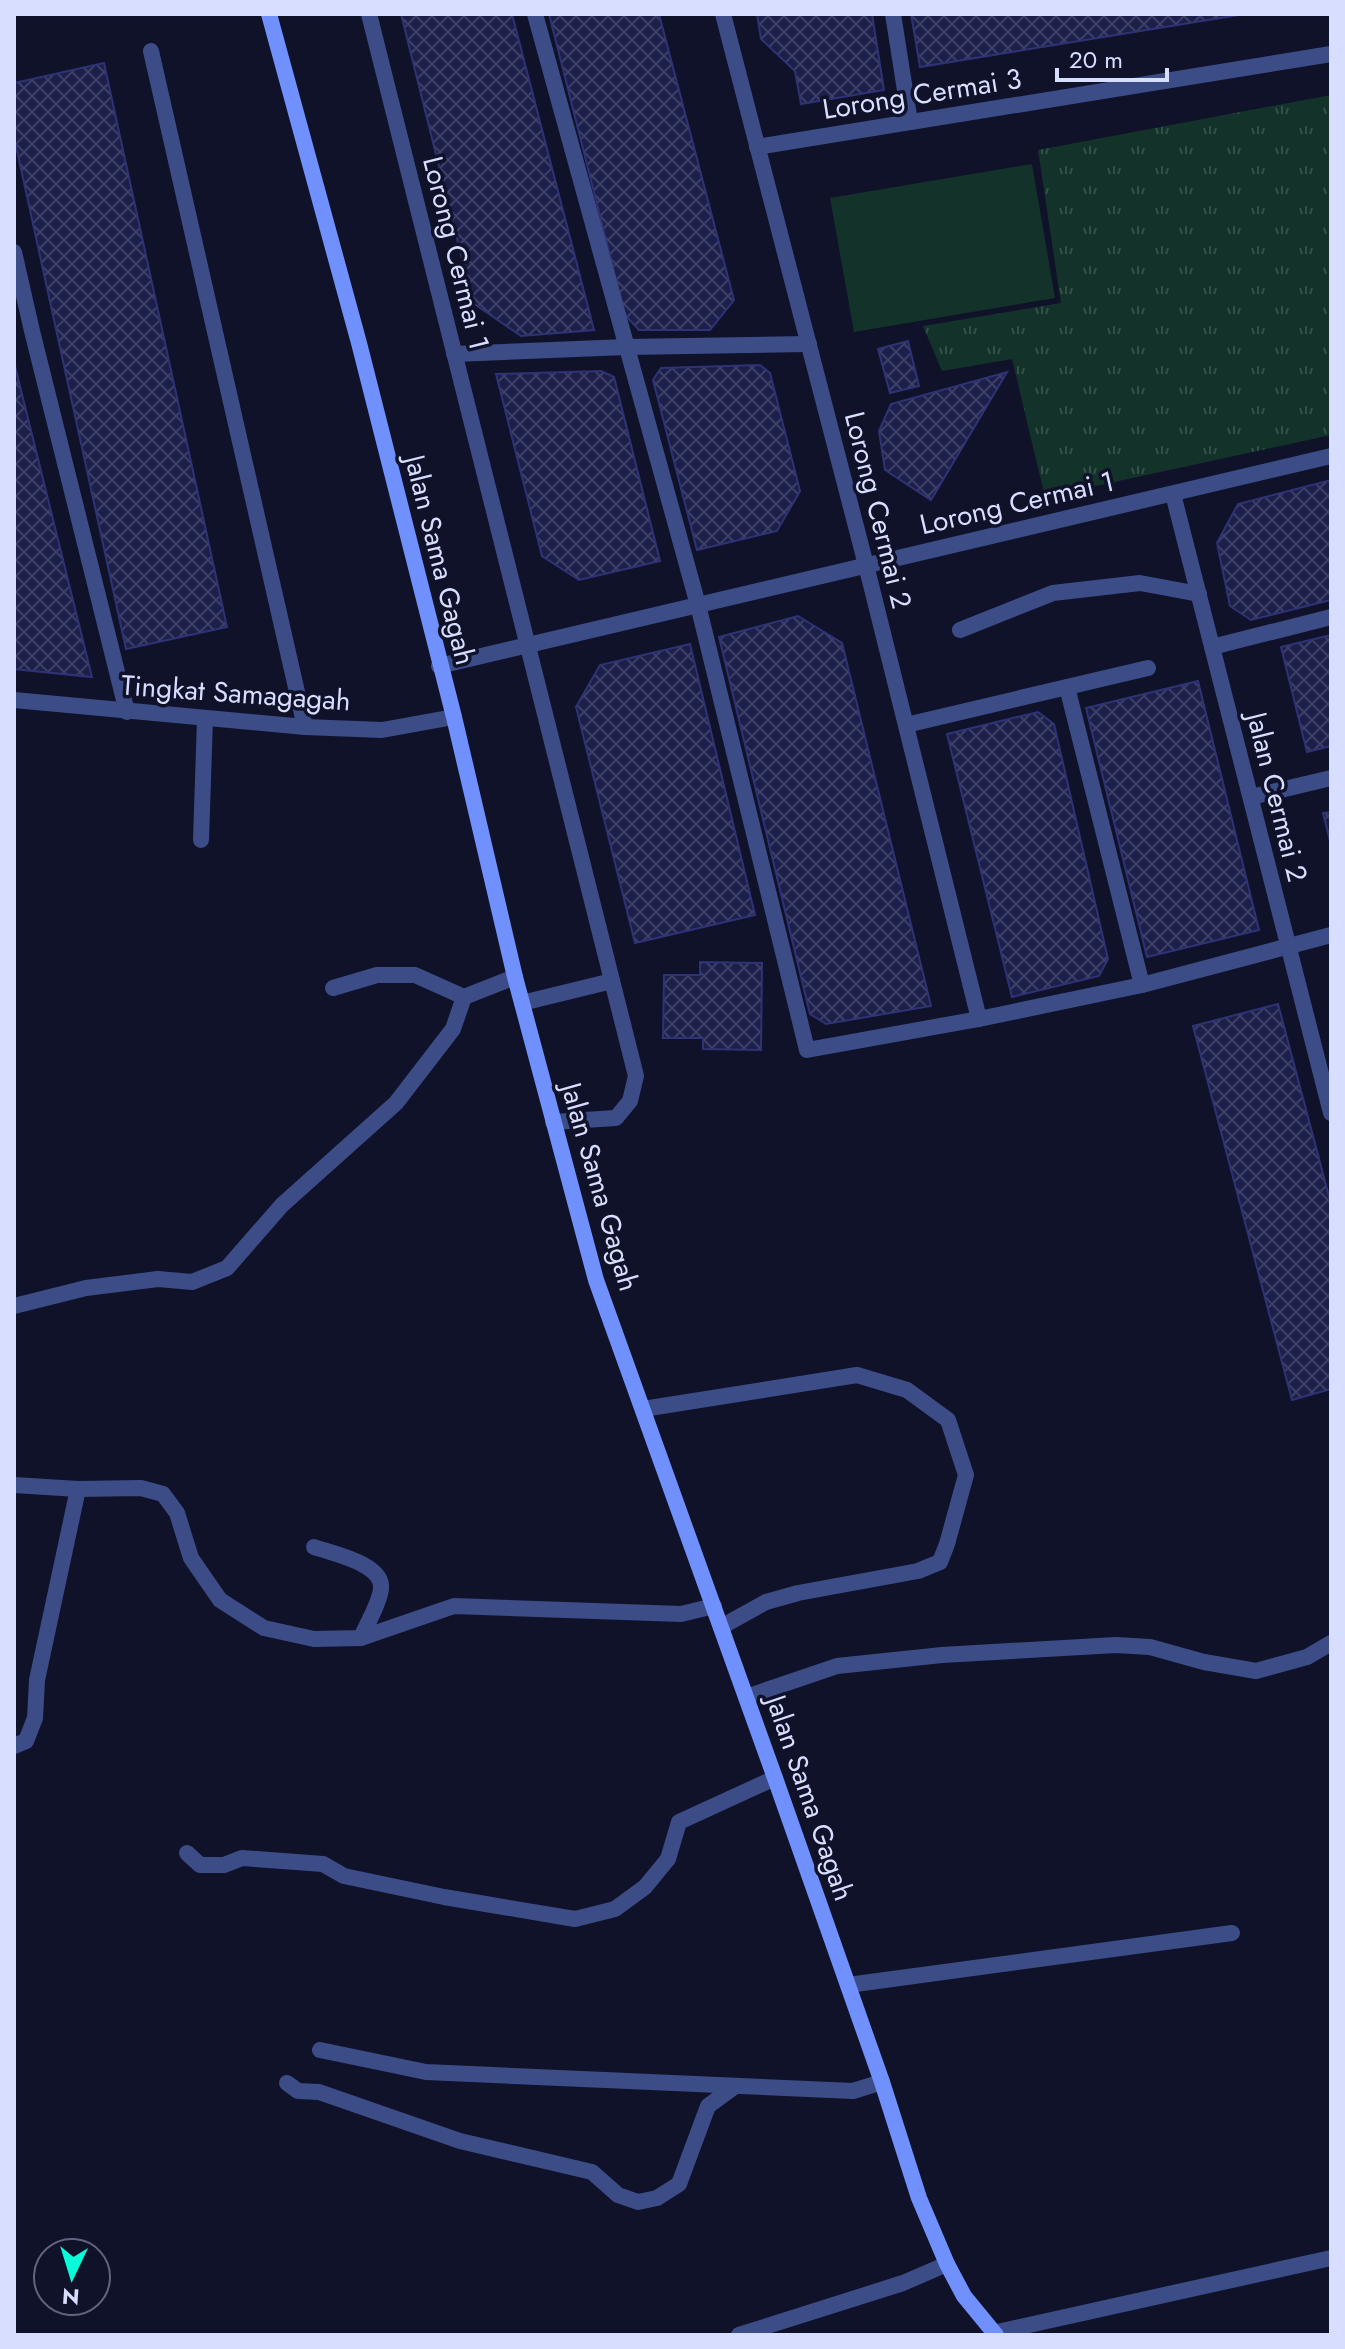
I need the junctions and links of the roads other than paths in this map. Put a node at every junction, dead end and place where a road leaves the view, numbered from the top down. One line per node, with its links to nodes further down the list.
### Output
1 (269, 14): 25 (street, Jalan Sama Gagah)
2 (369, 14): 15 (street, Lorong Cermai 1)
3 (535, 14): 14 (street)
4 (723, 14): 9 (street, Lorong Cermai 2)
5 (893, 14): 8 (street)
6 (151, 51): 33 (street)
7 (1331, 54): 8 (street, Lorong Cermai 3)
8 (910, 122): 9 (street, Lorong Cermai 3)
9 (757, 147): 13 (street, Lorong Cermai 2)
10 (14, 252): 11 (street)
11 (32, 331): 12 (street); 29 (street)
12 (14, 336)
13 (809, 344): 14 (street); 18 (street, Lorong Cermai 2)
14 (626, 347): 15 (street); 20 (street)
15 (454, 354): 23 (street, Lorong Cermai 1)
16 (1331, 456): 17 (street, Lorong Cermai 1)
17 (1173, 494): 18 (street, Lorong Cermai 1); 19 (street, Jalan Cermai 2)
18 (866, 565): 20 (street, Lorong Cermai 1); 32 (street, Lorong Cermai 2)
19 (1199, 594): 22 (street); 24 (street, Jalan Cermai 2)
20 (698, 605): 23 (street, Lorong Cermai 1); 45 (street)
21 (1331, 617): 24 (street)
22 (960, 630)
23 (528, 645): 25 (street, Lorong Cermai 1); 40 (street, Lorong Cermai 1)
24 (1212, 647): 35 (street, Jalan Cermai 2)
25 (439, 666): 30 (street, Jalan Sama Gagah)
26 (1148, 668): 27 (street)
27 (1067, 687): 32 (street); 41 (street)
28 (14, 700): 29 (street, Tingkat Samagagah)
29 (127, 712): 31 (street, Tingkat Samagagah)
30 (454, 717): 33 (street, Tingkat Samagagah); 39 (street, Jalan Sama Gagah)
31 (205, 719): 33 (street, Tingkat Samagagah); 36 (street)
32 (906, 725): 45 (street, Lorong Cermai 2)
33 (305, 727)
34 (1331, 778): 35 (street)
35 (1251, 797): 38 (street, Jalan Cermai 2)
36 (201, 840)
37 (1331, 935): 38 (street)
38 (1289, 947): 41 (street); 46 (street, Jalan Cermai 2)
39 (515, 977): 43 (street); 44 (street, Jalan Sama Gagah)
40 (612, 981): 44 (street); 47 (street, Lorong Cermai 1)
41 (1142, 985): 45 (street)
42 (333, 988): 43 (street)
43 (464, 997): 48 (street)
44 (522, 1003): 47 (street, Jalan Sama Gagah)
45 (979, 1019)
46 (1330, 1102)
47 (553, 1122): 49 (street, Jalan Sama Gagah)
48 (14, 1306)
49 (643, 1409): 53 (street, Jalan Sama Gagah); 54 (street)
50 (14, 1485): 51 (street)
51 (78, 1489): 55 (street); 58 (street)
52 (314, 1547): 55 (street)
53 (714, 1606): 54 (street, Jalan Sama Gagah); 55 (street)
54 (721, 1627): 57 (street, Jalan Sama Gagah)
55 (361, 1638)
56 (1331, 1643): 57 (street)
57 (746, 1697): 59 (street, Jalan Sama Gagah)
58 (14, 1746)
59 (775, 1778): 60 (street); 62 (street, Jalan Sama Gagah)
60 (187, 1853)
61 (1232, 1933): 62 (street)
62 (848, 1985): 64 (street, Jalan Sama Gagah)
63 (320, 2050): 66 (street)
64 (882, 2082): 66 (street); 68 (street, Jalan Sama Gagah)
65 (287, 2083): 66 (street)
66 (734, 2087)
67 (1331, 2258): 69 (street)
68 (947, 2264): 69 (street, Jalan Sama Gagah); 70 (street)
69 (994, 2334)
70 (739, 2335)

